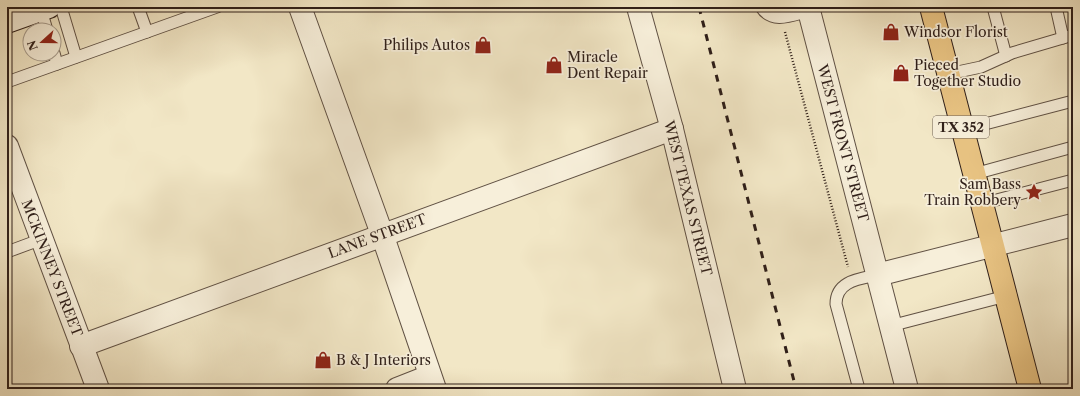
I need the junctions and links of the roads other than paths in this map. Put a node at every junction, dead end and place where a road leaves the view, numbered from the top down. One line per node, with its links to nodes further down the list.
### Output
1 (138, 7): 11 (lane)
2 (217, 7): 11 (lane)
3 (300, 7): 27 (street)
4 (638, 7): 19 (street, WEST TEXAS STREET)
5 (761, 7): 9 (lane, WEST FRONT STREET)
6 (931, 7): 16 (main road, TX 352)
7 (993, 7): 13 (lane)
8 (1056, 7): 12 (lane)
9 (814, 8): 31 (street, WEST FRONT STREET)
10 (35, 14): 14 (lane)
11 (147, 32): 14 (lane)
12 (1068, 36): 13 (lane)
13 (1006, 56): 16 (lane)
14 (76, 57): 15 (lane)
15 (58, 64): 17 (lane)
16 (948, 74): 20 (main road, TX 352)
17 (7, 82)
18 (1073, 101): 20 (lane)
19 (672, 129): 27 (street, LANE STREET); 38 (street, WEST TEXAS STREET)
20 (962, 130): 23 (main road, TX 352)
21 (7, 146): 28 (street, MCKINNEY STREET)
22 (1073, 147): 23 (lane)
23 (974, 174): 25 (main road, TX 352)
24 (1073, 180): 25 (lane)
25 (981, 204): 29 (main road, TX 352)
26 (1073, 225): 29 (street)
27 (382, 234): 34 (street, LANE STREET); 35 (street)
28 (42, 239): 30 (lane); 34 (street, MCKINNEY STREET)
29 (992, 246): 31 (street); 32 (main road, TX 352)
30 (7, 252)
31 (877, 275): 33 (street, WEST FRONT STREET); 39 (lane)
32 (1006, 296): 33 (lane); 41 (main road, TX 352)
33 (890, 326): 40 (street, WEST FRONT STREET)
34 (82, 346): 36 (street, MCKINNEY STREET)
35 (432, 382): 37 (street)
36 (98, 389)
37 (397, 389)
38 (735, 389)
39 (859, 389)
40 (907, 389)
41 (1030, 389)

